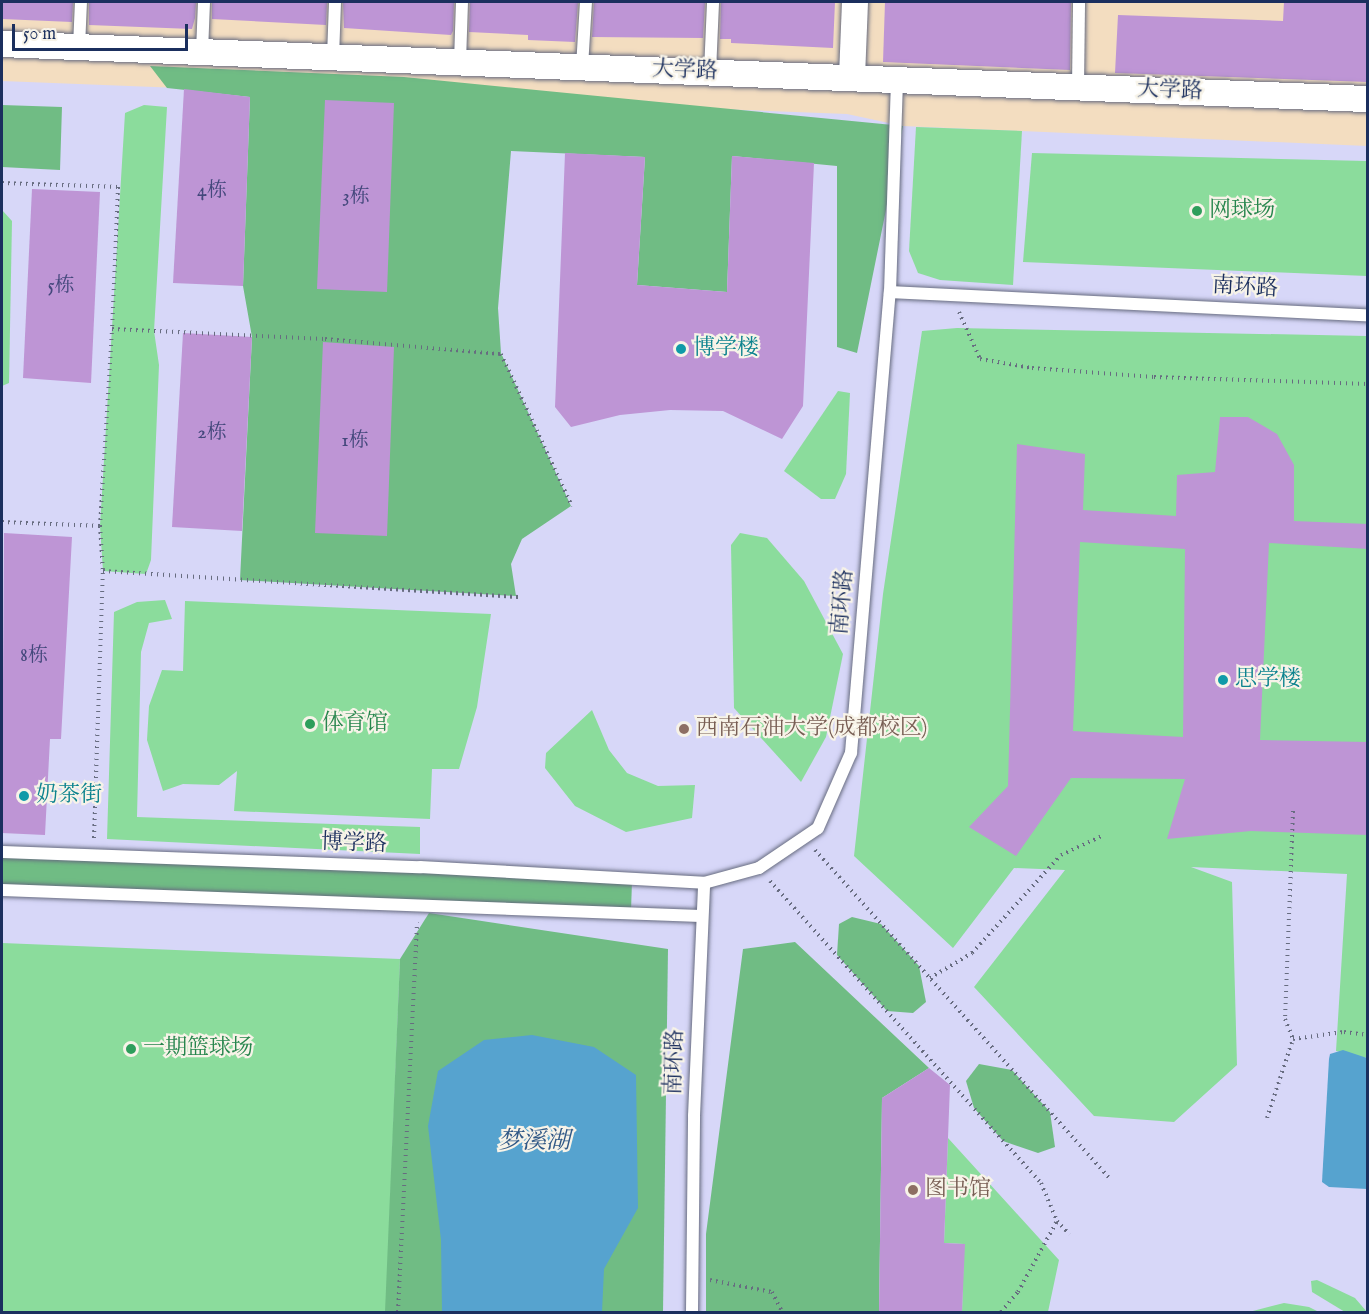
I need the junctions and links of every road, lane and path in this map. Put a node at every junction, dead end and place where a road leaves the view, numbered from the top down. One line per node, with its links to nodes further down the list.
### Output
1 (81, 2): 10 (lane)
2 (204, 2): 11 (lane)
3 (335, 2): 12 (lane)
4 (462, 2): 13 (lane)
5 (586, 2): 14 (lane)
6 (713, 2): 15 (lane)
7 (855, 2): 16 (street)
8 (1079, 2): 18 (lane)
9 (2, 44): 10 (street, 大学路)
10 (79, 47): 11 (street, 大学路)
11 (202, 52): 12 (street, 大学路)
12 (333, 57): 13 (street, 大学路)
13 (460, 62): 14 (street, 大学路)
14 (582, 67): 15 (street, 大学路)
15 (710, 72): 16 (street, 大学路)
16 (852, 77): 17 (street, 大学路)
17 (897, 80): 18 (street, 大学路); 21 (lane)
18 (1078, 87): 19 (street, 大学路)
19 (1368, 99)
20 (2, 183): 24 (path)
21 (890, 292): 22 (lane, 南环路); 33 (lane, 南环路)
22 (951, 295): 23 (lane, 南环路); 25 (path)
23 (1368, 315)
24 (112, 328): 26 (path); 28 (path)
25 (1368, 384)
26 (572, 506)
27 (2, 522): 28 (path)
28 (100, 526): 29 (path)
29 (103, 571): 30 (path); 35 (path)
30 (518, 597)
31 (1293, 811): 43 (path)
32 (1104, 835): 41 (path)
33 (803, 838): 36 (lane, 南环路); 41 (path)
34 (2, 852): 35 (lane, 博学路)
35 (93, 854): 37 (lane, 博学路)
36 (759, 868): 37 (lane, 南环路); 46 (path)
37 (704, 883): 40 (lane, 南环路)
38 (2, 890): 39 (lane)
39 (418, 905): 40 (lane); 49 (path)
40 (701, 916): 48 (lane, 南环路)
41 (930, 978): 45 (path)
42 (1368, 1035): 43 (path)
43 (1293, 1039): 44 (path)
44 (1268, 1118)
45 (1111, 1180)
46 (1057, 1221): 47 (path); 52 (path)
47 (1069, 1234)
48 (693, 1276): 50 (lane, 南环路); 51 (path)
49 (398, 1312)
50 (692, 1312)
51 (782, 1312)
52 (1001, 1312)

